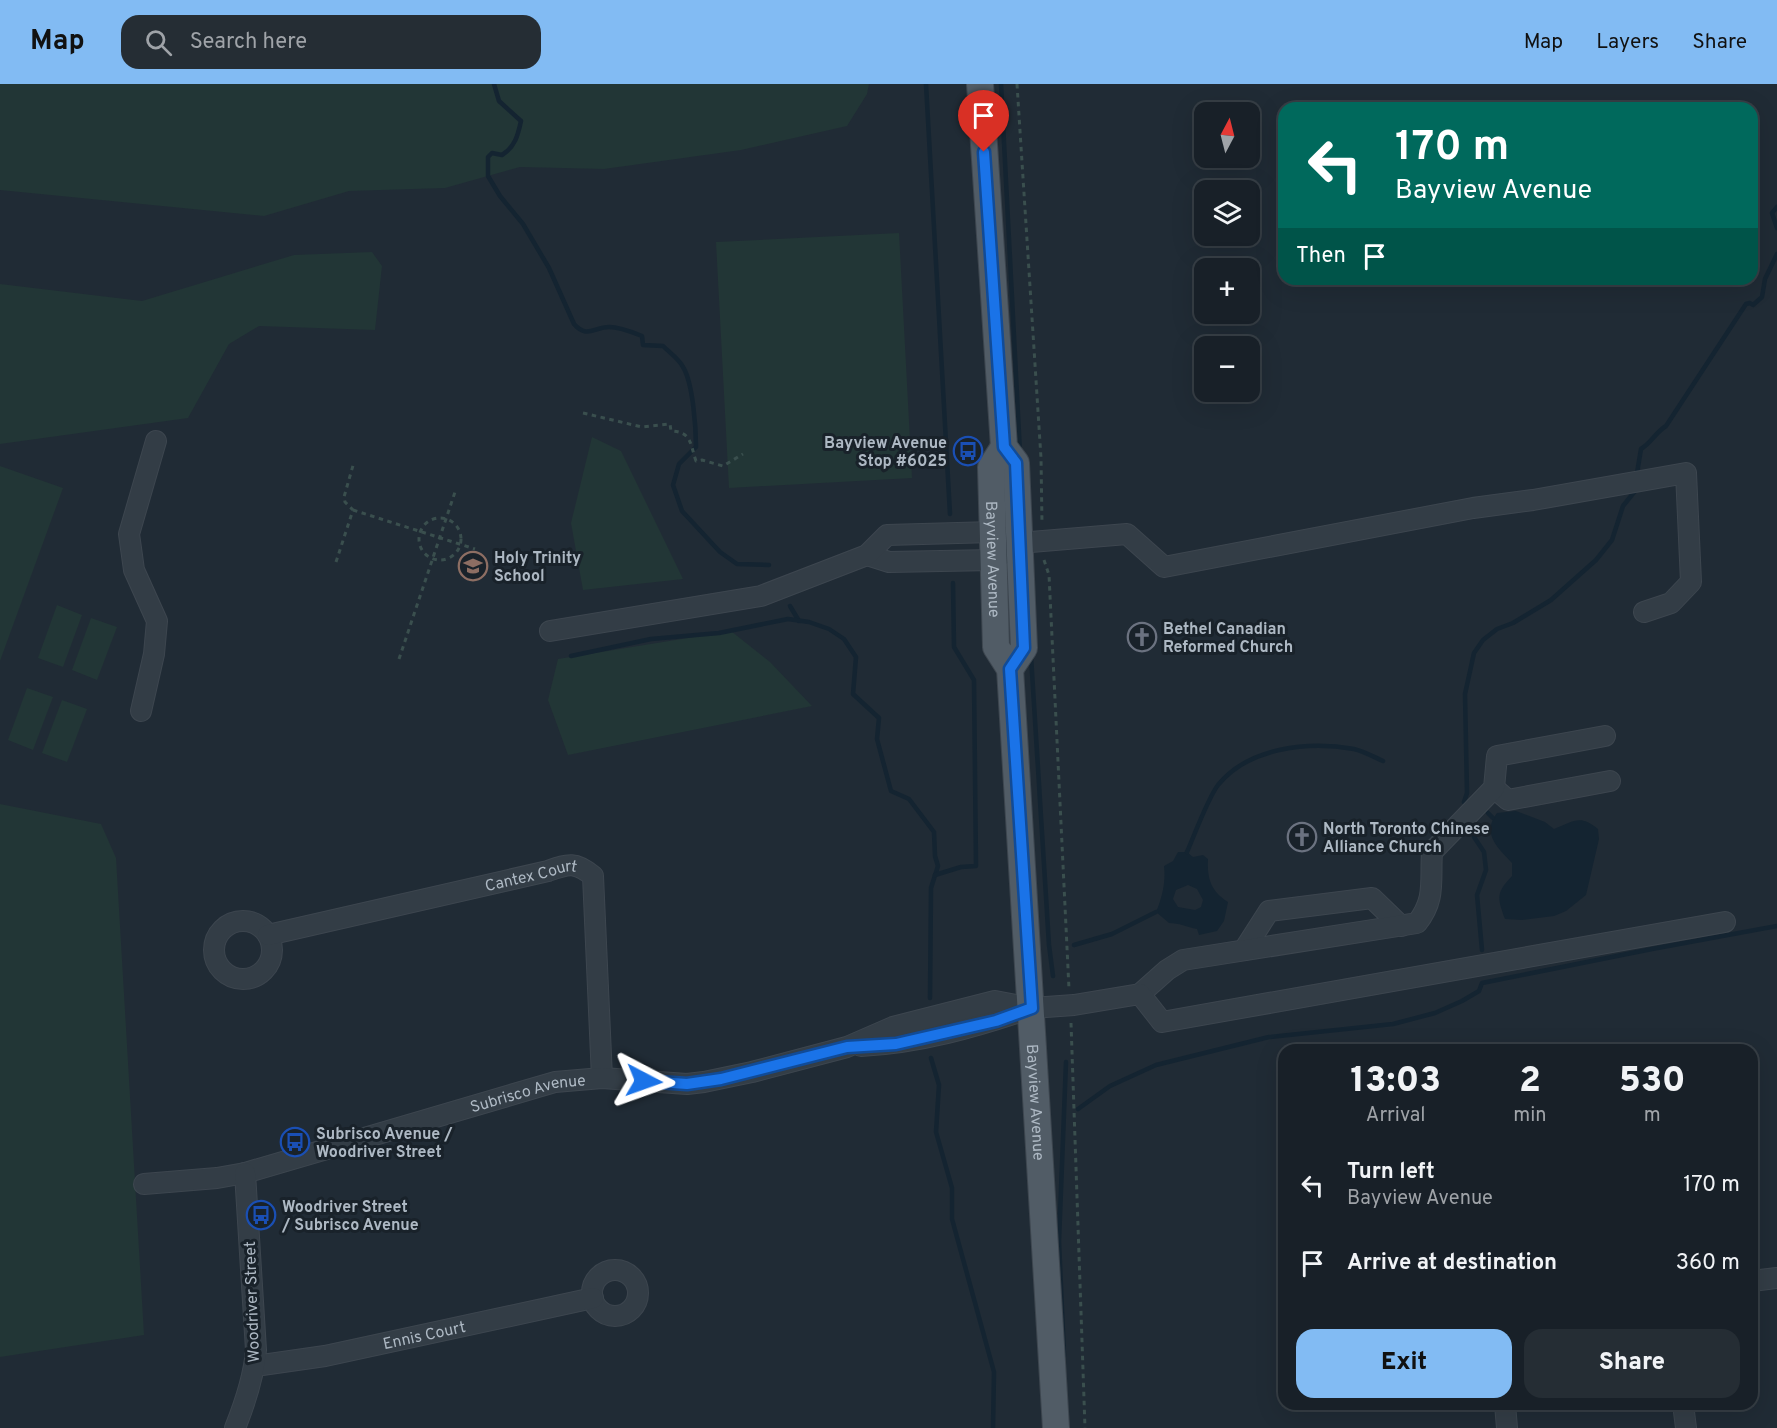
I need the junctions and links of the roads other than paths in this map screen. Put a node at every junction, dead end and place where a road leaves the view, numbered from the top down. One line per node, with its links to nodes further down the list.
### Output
1 (980, 84): 3 (main road, Bayview Avenue)
2 (156, 441): 11 (street)
3 (1004, 447): 4 (main road, Bayview Avenue); 5 (main road, Bayview Avenue)
4 (993, 532): 5 (street); 6 (street); 7 (main road, Bayview Avenue)
5 (1019, 543): 7 (street); 8 (street); 10 (main road, Bayview Avenue)
6 (867, 555): 7 (street); 9 (street)
7 (994, 560): 10 (main road, Bayview Avenue)
8 (1644, 612)
9 (550, 631)
10 (1010, 669): 20 (main road, Bayview Avenue)
11 (141, 711)
12 (1605, 736): 14 (street)
13 (1610, 782): 14 (street)
14 (1494, 788): 16 (street)
15 (1725, 922): 19 (street)
16 (1401, 926): 18 (street); 18 (street)
17 (268, 934): 21 (street, Cantex Court)
18 (1244, 950): 19 (street)
19 (1140, 994): 20 (street, Subrisco Avenue)
20 (1032, 1008): 21 (street, Subrisco Avenue); 31 (main road, Bayview Avenue)
21 (602, 1078): 22 (street, Subrisco Avenue)
22 (245, 1173): 23 (street, Subrisco Avenue); 27 (street, Woodriver Street)
23 (144, 1184)
24 (1777, 1278): 25 (street)
25 (1758, 1280)
26 (593, 1298): 27 (street, Ennis Court)
27 (255, 1366): 30 (street, Woodriver Street)
28 (1506, 1410): 32 (street)
29 (1684, 1410): 33 (street)
30 (235, 1428)
31 (1056, 1428)
32 (1507, 1428)
33 (1686, 1428)

